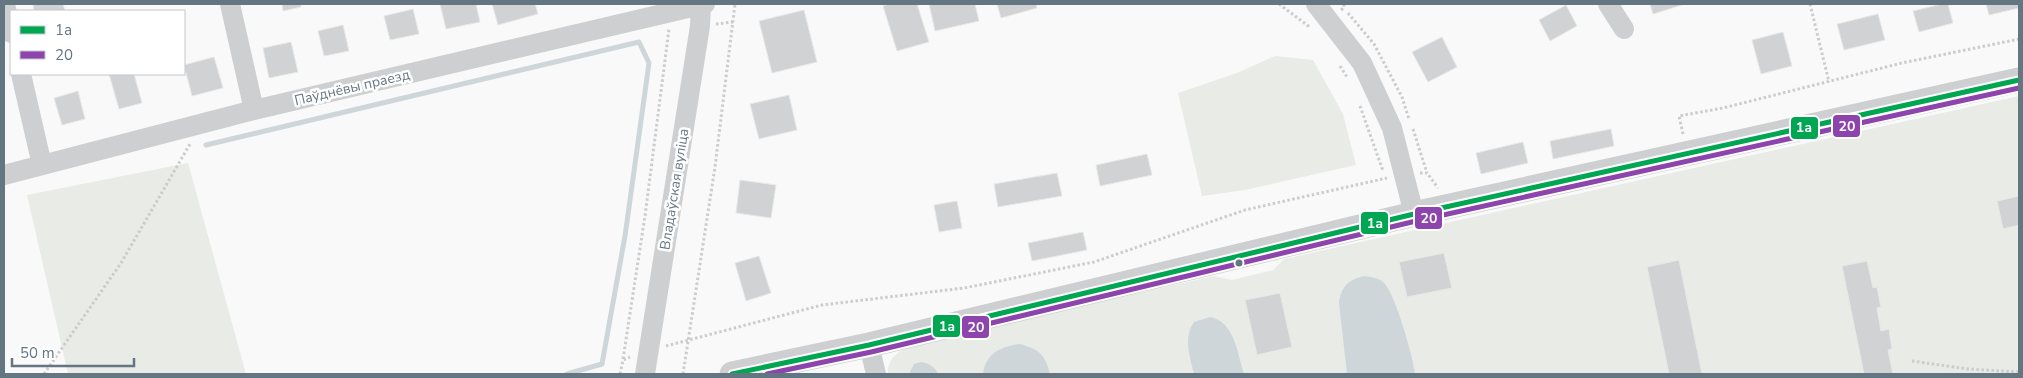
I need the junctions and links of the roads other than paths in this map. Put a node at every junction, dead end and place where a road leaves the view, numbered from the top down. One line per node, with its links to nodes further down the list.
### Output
1 (5, 4): 6 (street)
2 (230, 4): 10 (street)
3 (703, 4): 10 (street, Паўднёвы праезд); 15 (street, Владаўская вуліца)
4 (1608, 4): 7 (street)
5 (1322, 11): 13 (street)
6 (10, 28)
7 (1624, 29)
8 (21, 75): 11 (street)
9 (2019, 80): 13 (street)
10 (254, 110): 11 (street, Паўднёвы праезд)
11 (42, 165): 12 (street, Паўднёвы праезд)
12 (4, 175)
13 (1414, 214): 14 (street)
14 (869, 346): 16 (street); 17 (street)
15 (645, 374)
16 (732, 374)
17 (876, 374)

